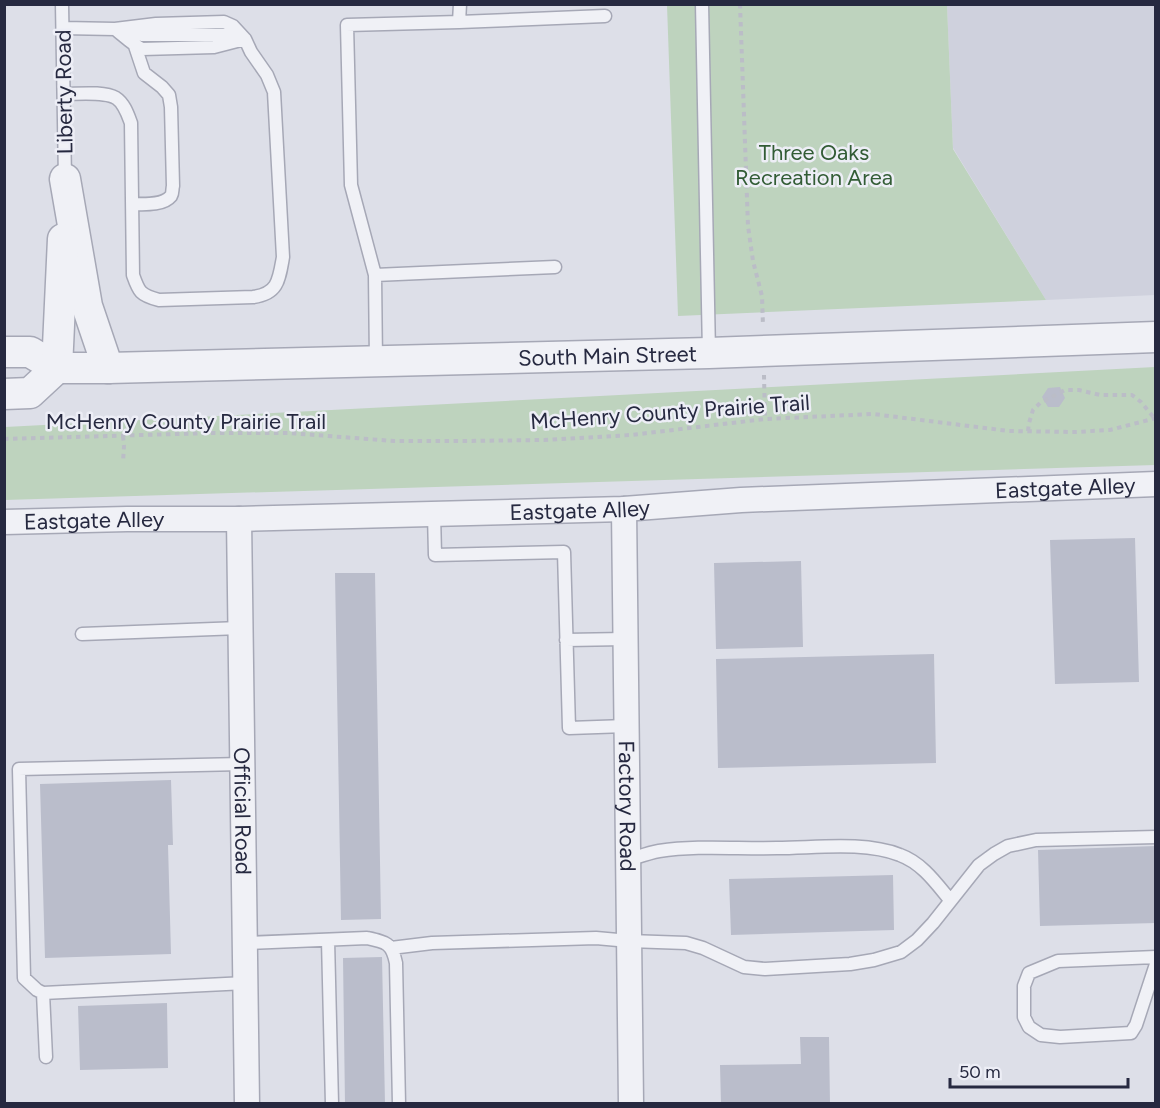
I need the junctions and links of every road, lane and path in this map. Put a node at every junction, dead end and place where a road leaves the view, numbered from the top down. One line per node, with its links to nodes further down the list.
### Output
1 (62, 4): 7 (lane, Liberty Road)
2 (460, 4): 6 (lane)
3 (702, 4): 19 (lane)
4 (740, 4): 17 (path)
5 (605, 16): 6 (lane)
6 (459, 22): 15 (lane)
7 (63, 28): 8 (lane); 11 (lane, Liberty Road)
8 (115, 28): 9 (lane); 10 (lane)
9 (245, 39): 10 (lane); 13 (lane)
10 (135, 46): 13 (lane)
11 (64, 94): 12 (lane, Liberty Road); 13 (lane)
12 (65, 179): 21 (street); 22 (street)
13 (132, 204)
14 (555, 267): 15 (lane)
15 (375, 275): 20 (lane)
16 (1155, 337): 17 (street, South Main Street)
17 (763, 350): 19 (street, South Main Street); 24 (path)
18 (4, 352): 21 (street)
19 (709, 353): 20 (street, South Main Street)
20 (376, 362): 22 (street, South Main Street)
21 (57, 368): 22 (street, South Main Street); 23 (street)
22 (108, 368)
23 (4, 394)
24 (765, 419): 26 (path, McHenry County Prairie Trail); 27 (path, McHenry County Prairie Trail)
25 (1155, 419): 26 (path, McHenry County Prairie Trail); 26 (path)
26 (1028, 431)
27 (123, 436): 28 (path, McHenry County Prairie Trail); 29 (path)
28 (4, 439)
29 (123, 462)
30 (1155, 484): 31 (street, Eastgate Alley)
31 (624, 509): 32 (street, Eastgate Alley); 37 (street, Factory Road)
32 (434, 514): 33 (street, Eastgate Alley); 38 (lane)
33 (239, 519): 34 (street, Eastgate Alley); 35 (street, Official Road)
34 (4, 522)
35 (240, 628): 36 (lane); 40 (street, Official Road)
36 (82, 634)
37 (625, 639): 38 (lane); 39 (street, Factory Road)
38 (566, 640): 39 (lane)
39 (626, 726): 42 (street, Factory Road)
40 (242, 764): 46 (street, Official Road); 51 (lane)
41 (1155, 837): 43 (lane)
42 (628, 860): 43 (lane); 45 (street, Factory Road)
43 (950, 900): 45 (lane)
44 (328, 940): 46 (lane); 47 (lane); 54 (lane)
45 (629, 940): 47 (lane); 56 (street, Factory Road)
46 (245, 943): 50 (street, Official Road)
47 (391, 948): 55 (lane)
48 (1155, 957): 49 (lane)
49 (1155, 964)
50 (246, 983): 51 (lane); 53 (street, Official Road)
51 (43, 993): 52 (lane)
52 (46, 1057)
53 (247, 1104)
54 (332, 1104)
55 (399, 1104)
56 (631, 1104)

